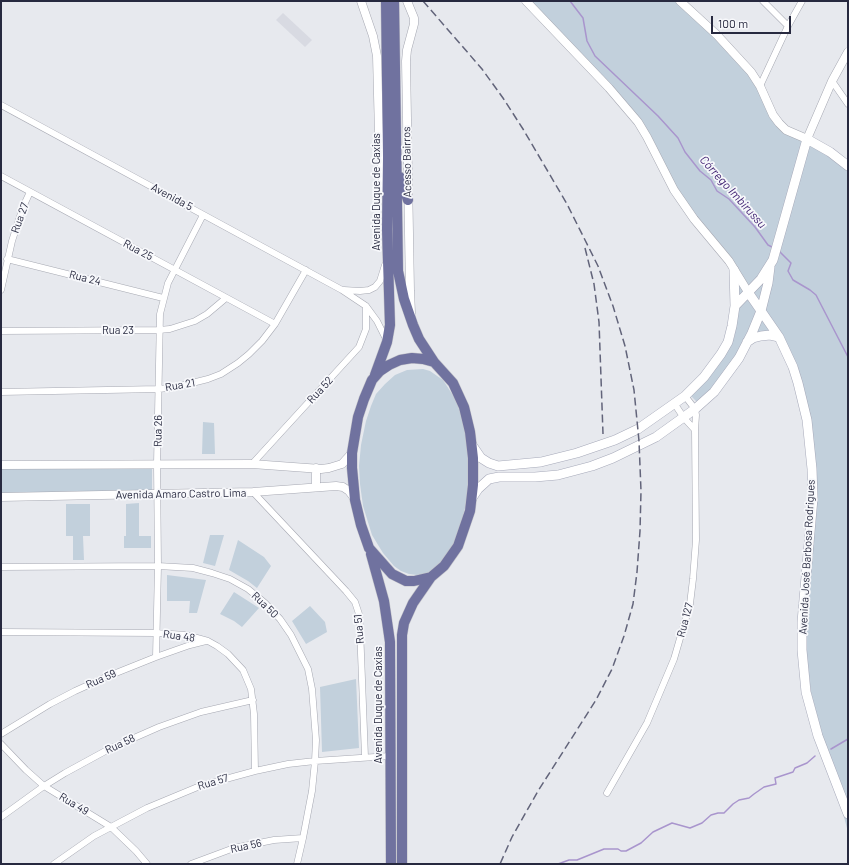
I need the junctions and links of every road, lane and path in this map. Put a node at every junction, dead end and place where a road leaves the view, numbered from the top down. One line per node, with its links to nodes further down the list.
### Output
1 (363, 1): 23 (street)
2 (386, 1): 16 (main road, Avenida Duque de Caxias)
3 (394, 1): 16 (main road, Avenida Duque de Caxias)
4 (407, 1): 21 (street, Acesso Bairros)
5 (526, 1): 29 (street, Avenida José Barbosa Rodrigues)
6 (680, 1): 12 (street)
7 (763, 1): 9 (street)
8 (802, 1): 9 (street)
9 (788, 26): 12 (street)
10 (848, 52): 11 (street)
11 (832, 82): 13 (street); 15 (street)
12 (760, 86): 15 (street)
13 (848, 104)
14 (2, 108): 22 (street, Avenida 5)
15 (807, 139): 17 (main road); 26 (main road)
16 (392, 156): 18 (main road, Avenida Duque de Caxias); 23 (main road, Avenida Duque de Caxias)
17 (848, 166)
18 (397, 171): 21 (main road); 39 (main road, Avenida Duque de Caxias)
19 (1, 176): 20 (street, Rua 25)
20 (30, 192): 25 (street, Rua 27); 27 (street, Rua 25)
21 (408, 200): 39 (street, Acesso Bairros)
22 (203, 215): 27 (street, Rua 26); 28 (street, Avenida 5)
23 (387, 229): 24 (main road, Avenida Duque de Caxias)
24 (388, 252): 31 (street, Avenida 5); 43 (main road, Avenida Duque de Caxias)
25 (7, 259): 30 (street, Rua 27); 33 (street, Rua 24)
26 (771, 263): 32 (main road); 37 (main road)
27 (174, 270): 33 (street, Rua 26); 34 (street, Rua 25)
28 (306, 270): 31 (street, Avenida 5); 38 (street, Rua 21)
29 (734, 270): 32 (street, Avenida José Barbosa Rodrigues); 36 (main road)
30 (1, 290)
31 (342, 290): 35 (street, Avenida 5)
32 (748, 292): 36 (main road); 37 (main road, Avenida José Barbosa Rodrigues)
33 (163, 298): 40 (street, Rua 26)
34 (226, 298): 38 (street, Rua 25); 40 (street, Rua 23)
35 (366, 306): 43 (street, Avenida 5); 57 (street, Rua 52)
36 (736, 306): 49 (main road)
37 (760, 311): 42 (main road, Avenida José Barbosa Rodrigues); 44 (main road)
38 (275, 324): 47 (street, Rua 21)
39 (413, 325): 45 (main road, Avenida Duque de Caxias)
40 (158, 330): 41 (street, Rua 23); 47 (street, Rua 26)
41 (1, 331)
42 (778, 337): 44 (main road); 83 (main road, Avenida José Barbosa Rodrigues)
43 (388, 342): 46 (main road, Avenida Duque de Caxias)
44 (747, 342): 51 (main road)
45 (434, 362): 46 (main road); 54 (main road, Avenida Duque de Caxias)
46 (372, 380): 55 (main road, Avenida Duque de Caxias)
47 (159, 389): 48 (street, Rua 21); 56 (street, Rua 26)
48 (1, 392)
49 (685, 396): 50 (main road); 51 (street)
50 (674, 403): 52 (street); 54 (main road)
51 (695, 410): 52 (main road); 53 (street, Rua 127)
52 (684, 418): 53 (street); 64 (main road)
53 (695, 430): 82 (street, Rua 127)
54 (472, 445): 64 (main road, Avenida Duque de Caxias)
55 (352, 453): 59 (street); 65 (main road, Avenida Duque de Caxias)
56 (157, 464): 57 (street); 58 (street); 62 (street, Rua 26)
57 (252, 464): 59 (street)
58 (1, 465)
59 (316, 468): 60 (street)
60 (316, 487): 61 (street, Avenida Amaro Castro Lima); 65 (street, Avenida Amaro Castro Lima)
61 (253, 492): 62 (street, Avenida Amaro Castro Lima); 78 (street, Rua 51)
62 (157, 494): 63 (street, Avenida Amaro Castro Lima); 67 (street, Rua 26)
63 (1, 497)
64 (472, 498): 69 (main road, Avenida Duque de Caxias)
65 (355, 500): 66 (main road, Avenida Duque de Caxias)
66 (369, 548): 69 (main road); 77 (main road, Avenida Duque de Caxias)
67 (158, 566): 68 (street, Rua 50); 71 (street, Rua 26); 79 (street, Rua 50)
68 (1, 567)
69 (431, 577): 93 (main road, Avenida Duque de Caxias)
70 (1, 632): 71 (street, Rua 48)
71 (156, 633): 72 (street, Rua 48); 73 (street, Rua 26)
72 (208, 641): 73 (street, Rua 59); 74 (street, Rua 48)
73 (156, 657): 75 (street, Rua 59)
74 (253, 700): 80 (street, Rua 48); 81 (street, Rua 58)
75 (1, 734)
76 (1, 744): 81 (street, Rua 49)
77 (390, 756): 78 (street, Rua 57); 92 (main road, Avenida Duque de Caxias)
78 (365, 757): 79 (street, Rua 57)
79 (315, 761): 80 (street, Rua 57); 87 (street, Rua 50)
80 (255, 771): 86 (street, Rua 57)
81 (44, 786): 85 (street, Rua 58); 86 (street, Rua 49)
82 (607, 792)
83 (845, 796): 84 (main road, Avenida José Barbosa Rodrigues)
84 (848, 814)
85 (1, 817)
86 (111, 827): 88 (street, Rua 57); 89 (street, Rua 49)
87 (304, 838): 90 (street, Rua 56); 91 (street, Rua 50)
88 (54, 864)
89 (147, 864)
90 (191, 864)
91 (297, 864)
92 (391, 864)
93 (402, 864)

